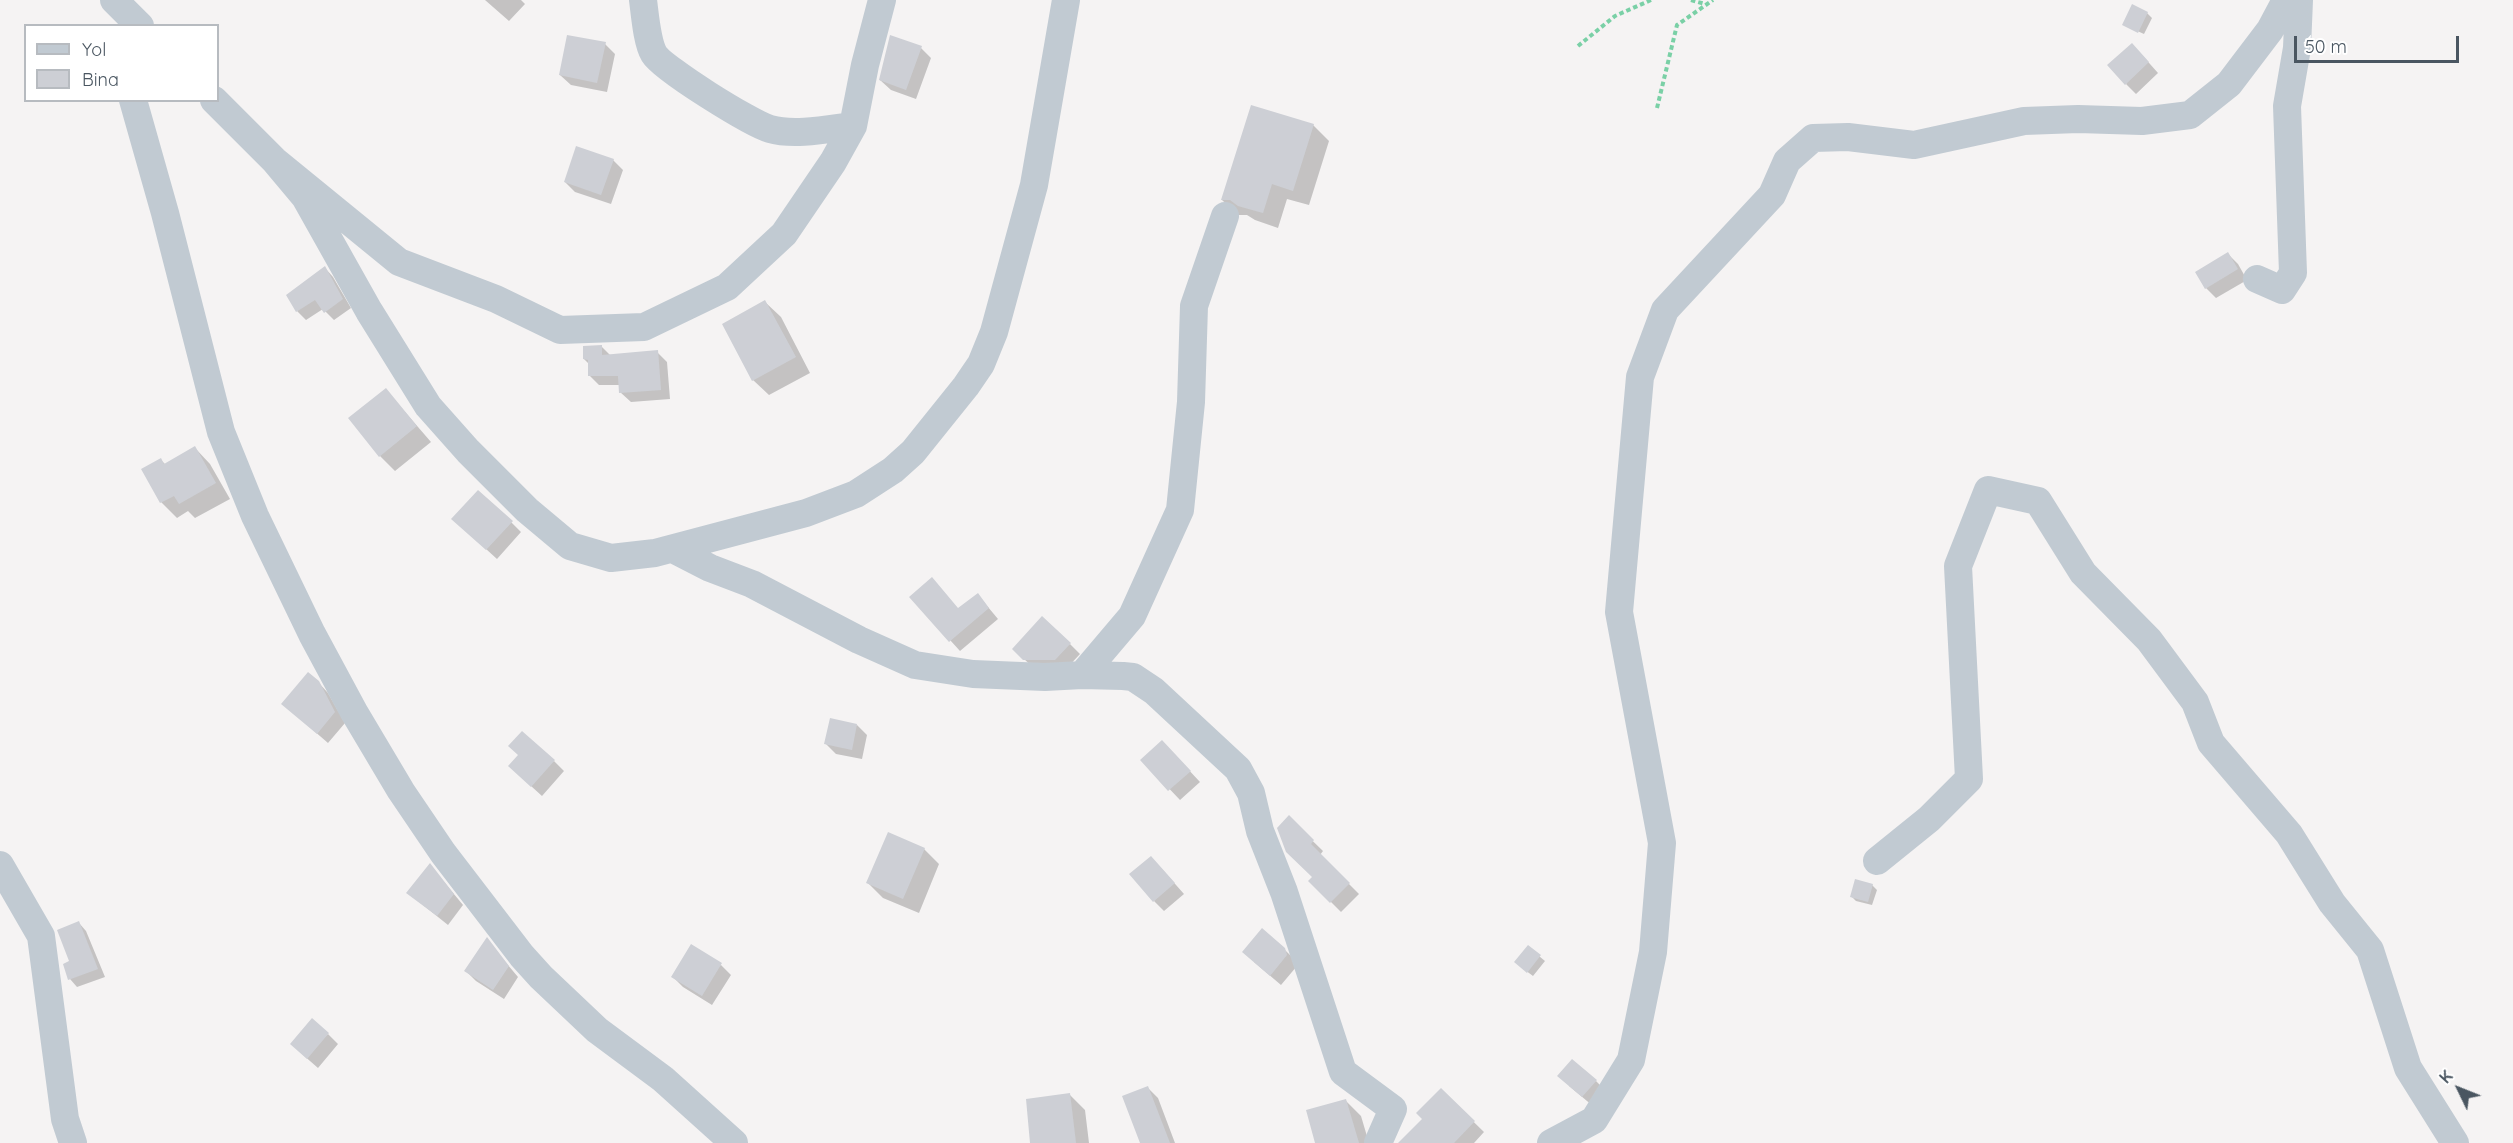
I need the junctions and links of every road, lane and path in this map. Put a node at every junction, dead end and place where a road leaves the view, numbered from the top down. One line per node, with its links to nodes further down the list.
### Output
1 (106, 0): 12 (street)
2 (114, 0): 13 (street)
3 (643, 0): 18 (street)
4 (882, 0): 18 (street)
5 (1066, 0): 22 (street)
6 (1651, 0): 14 (path)
7 (1691, 0): 11 (path)
8 (1713, 0): 11 (path)
9 (2286, 0): 29 (street)
10 (2299, 0): 21 (street)
11 (1706, 5): 17 (path)
12 (114, 24)
13 (138, 24)
14 (1578, 46)
15 (134, 102): 27 (street)
16 (216, 102): 19 (street)
17 (1657, 108)
18 (853, 126): 19 (street)
19 (274, 160): 22 (street)
20 (1225, 216): 23 (street)
21 (2257, 279)
22 (673, 549): 23 (street)
23 (1082, 675): 28 (street)
24 (1877, 861): 30 (street)
25 (0, 865): 26 (street)
26 (73, 1143)
27 (734, 1143)
28 (1378, 1143)
29 (1551, 1143)
30 (2455, 1143)

